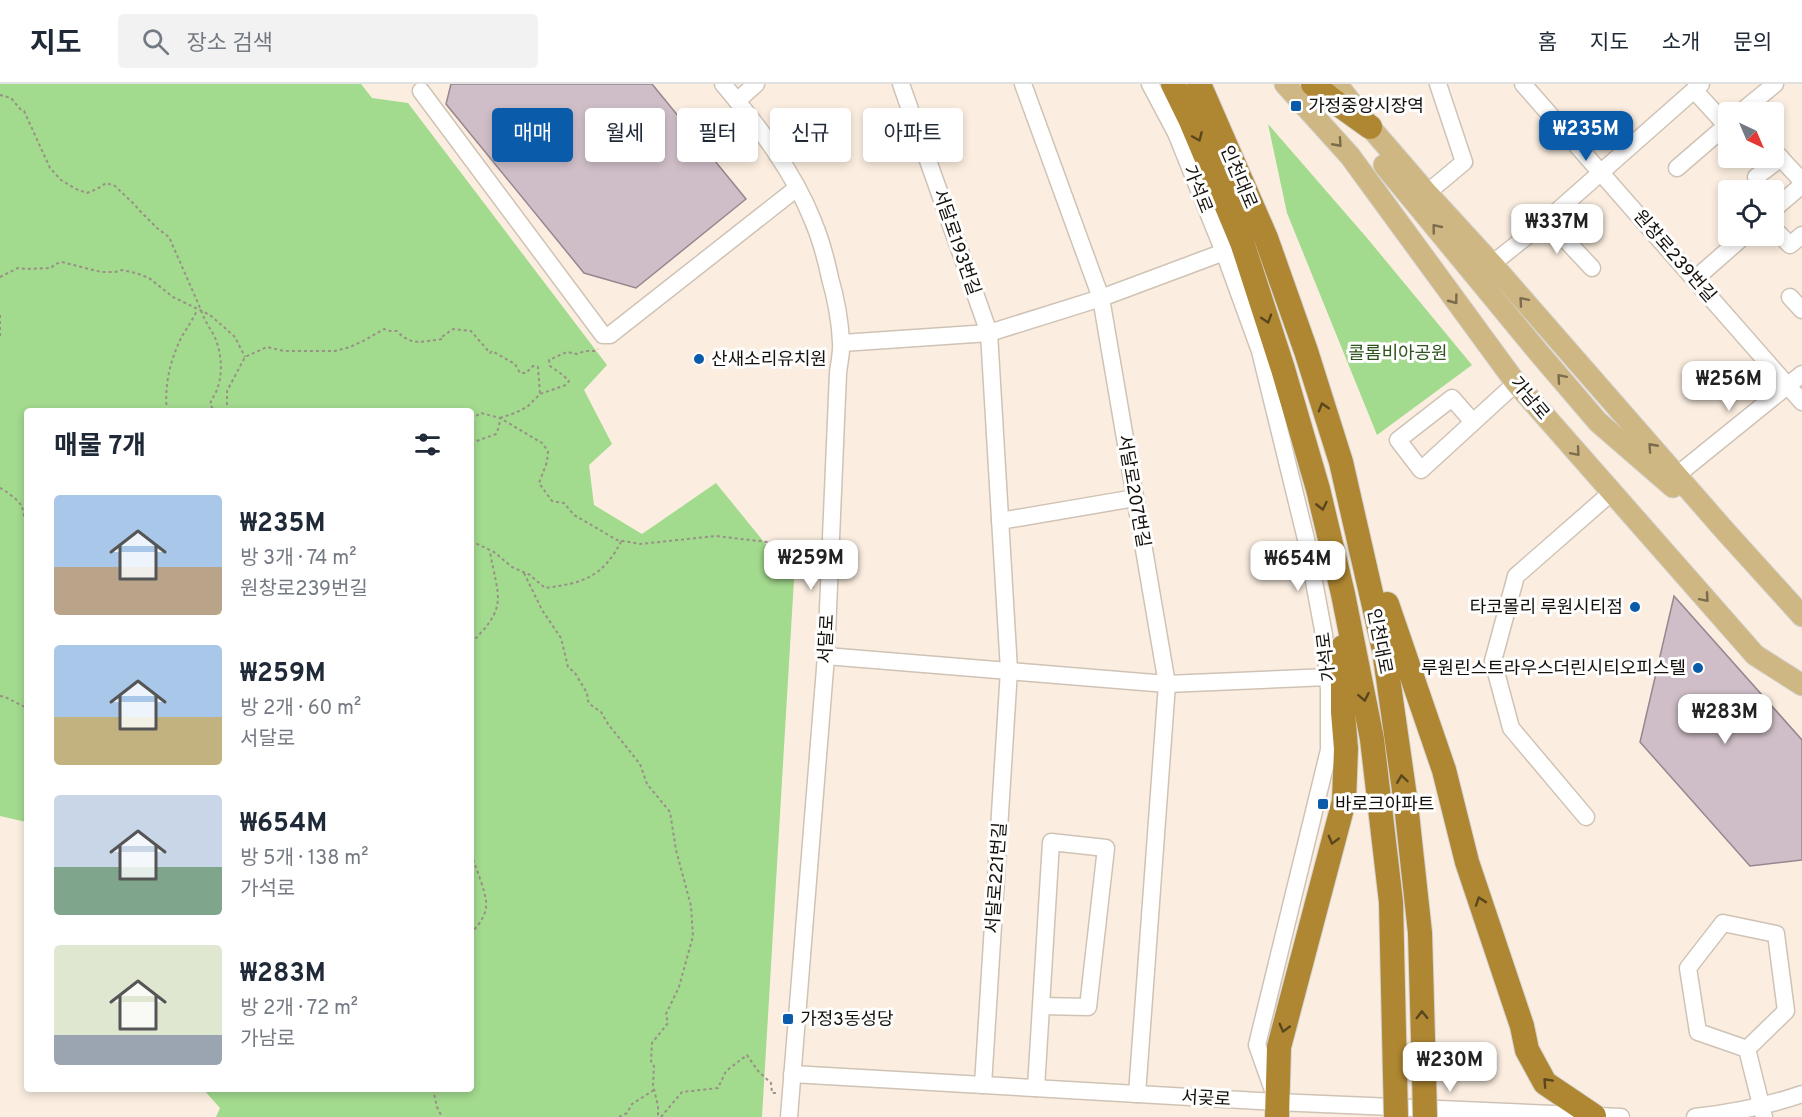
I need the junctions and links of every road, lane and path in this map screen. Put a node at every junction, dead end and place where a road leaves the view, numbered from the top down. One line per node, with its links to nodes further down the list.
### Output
1 (723, 84): 16 (street, 서달로)
2 (756, 84): 16 (street)
3 (901, 84): 42 (street, 서달로193번길)
4 (1023, 84): 38 (street)
5 (1150, 84): 32 (street, 가석로)
6 (1173, 84): 72 (highway, 인천대로, one-way to 72)
7 (1199, 84): 60 (highway, 인천대로, one-way to 7)
8 (1286, 84): 49 (main road, 가남로, one-way to 49)
9 (1438, 84): 26 (street)
10 (1523, 84): 22 (street, 원창로239번길)
11 (1775, 84): 17 (street)
12 (1698, 87): 18 (street); 22 (street)
13 (1327, 89): 19 (highway); 46 (main road, one-way to 13)
14 (421, 92): 43 (street)
15 (0, 95): 39 (path)
16 (737, 101): 25 (street, 서달로)
17 (1754, 102)
18 (1718, 113)
19 (1370, 127): 26 (main road)
20 (1718, 133): 21 (street)
21 (1677, 168)
22 (1601, 172): 28 (street); 36 (street, 원창로239번길)
23 (1756, 177): 24 (street)
24 (1802, 183): 27 (street)
25 (797, 188): 43 (street); 45 (street, 서달로)
26 (1427, 193): 33 (main road)
27 (1784, 200)
28 (1547, 220): 33 (street); 34 (street)
29 (1802, 235): 30 (street)
30 (1784, 239)
31 (1733, 246): 36 (street)
32 (1224, 252): 38 (street); 78 (street, 가석로)
33 (1492, 264): 61 (main road, one-way to 33)
34 (1592, 268)
35 (0, 276): 39 (path)
36 (1695, 279): 50 (street, 원창로239번길)
37 (1790, 297): 40 (street)
38 (1101, 298): 42 (street); 64 (street, 서달로207번길)
39 (200, 309): 47 (path); 53 (path); 54 (path)
40 (1802, 310)
41 (0, 315): 44 (path)
42 (989, 333): 45 (street); 66 (street)
43 (603, 335): 51 (path)
44 (0, 339)
45 (842, 343): 76 (street, 서달로)
46 (1539, 353): 49 (main road); 67 (main road, one-way to 46)
47 (245, 357): 51 (path); 55 (path)
48 (1802, 374): 50 (street)
49 (1515, 381): 58 (street); 63 (main road, 가남로, one-way to 63)
50 (1788, 386): 52 (street, 원창로239번길); 61 (street)
51 (540, 394): 57 (path)
52 (1802, 402)
53 (167, 408)
54 (212, 408)
55 (227, 408)
56 (474, 417): 57 (path)
57 (500, 418): 59 (path); 68 (path)
58 (1473, 422): 58 (street)
59 (474, 443)
60 (1341, 462): 98 (highway, one-way to 60); 104 (highway, 인천대로, one-way to 60, bridge)
61 (1677, 475): 67 (main road)
62 (0, 488): 65 (path)
63 (1612, 492): 79 (main road, 가남로, one-way to 79); 83 (street)
64 (1135, 498): 66 (street); 80 (street, 서달로207번길)
65 (24, 520)
66 (1000, 521): 77 (street)
67 (1726, 532): 74 (main road)
68 (622, 540): 71 (path); 73 (path)
69 (474, 542): 70 (path)
70 (490, 550): 71 (path); 75 (path)
71 (524, 573): 91 (path)
72 (1343, 594): 96 (highway, one-way to 96); 103 (highway, 인천대로, one-way to 103, bridge)
73 (813, 596)
74 (1802, 616)
75 (474, 640)
76 (826, 656): 77 (street); 88 (street, 서달로)
77 (1009, 670): 80 (street); 89 (street, 서달로221번길)
78 (1328, 676): 80 (street); 96 (street, 가석로)
79 (1796, 678)
80 (1167, 684): 94 (street)
81 (0, 696): 82 (path)
82 (24, 706)
83 (1586, 817)
84 (474, 862): 85 (path)
85 (474, 930)
86 (1041, 1006): 86 (street); 90 (street)
87 (1747, 1049): 87 (street); 97 (street)
88 (792, 1074): 89 (street, 서곶로); 93 (street, 서달로)
89 (983, 1085): 90 (street, 서곶로)
90 (1036, 1088): 94 (street, 서곶로)
91 (654, 1090): 100 (path); 101 (path)
92 (434, 1092): 99 (path)
93 (791, 1092): 101 (path); 102 (street, 서달로)
94 (1137, 1094): 96 (street, 서곶로)
95 (1802, 1094): 97 (street)
96 (1277, 1110): 98 (street, 서곶로)
97 (1763, 1112): 106 (street)
98 (1594, 1116): 105 (street, 서곶로)
99 (442, 1117)
100 (619, 1117)
101 (659, 1117)
102 (789, 1117)
103 (1396, 1117)
104 (1425, 1117)
105 (1621, 1117)
106 (1695, 1117)

